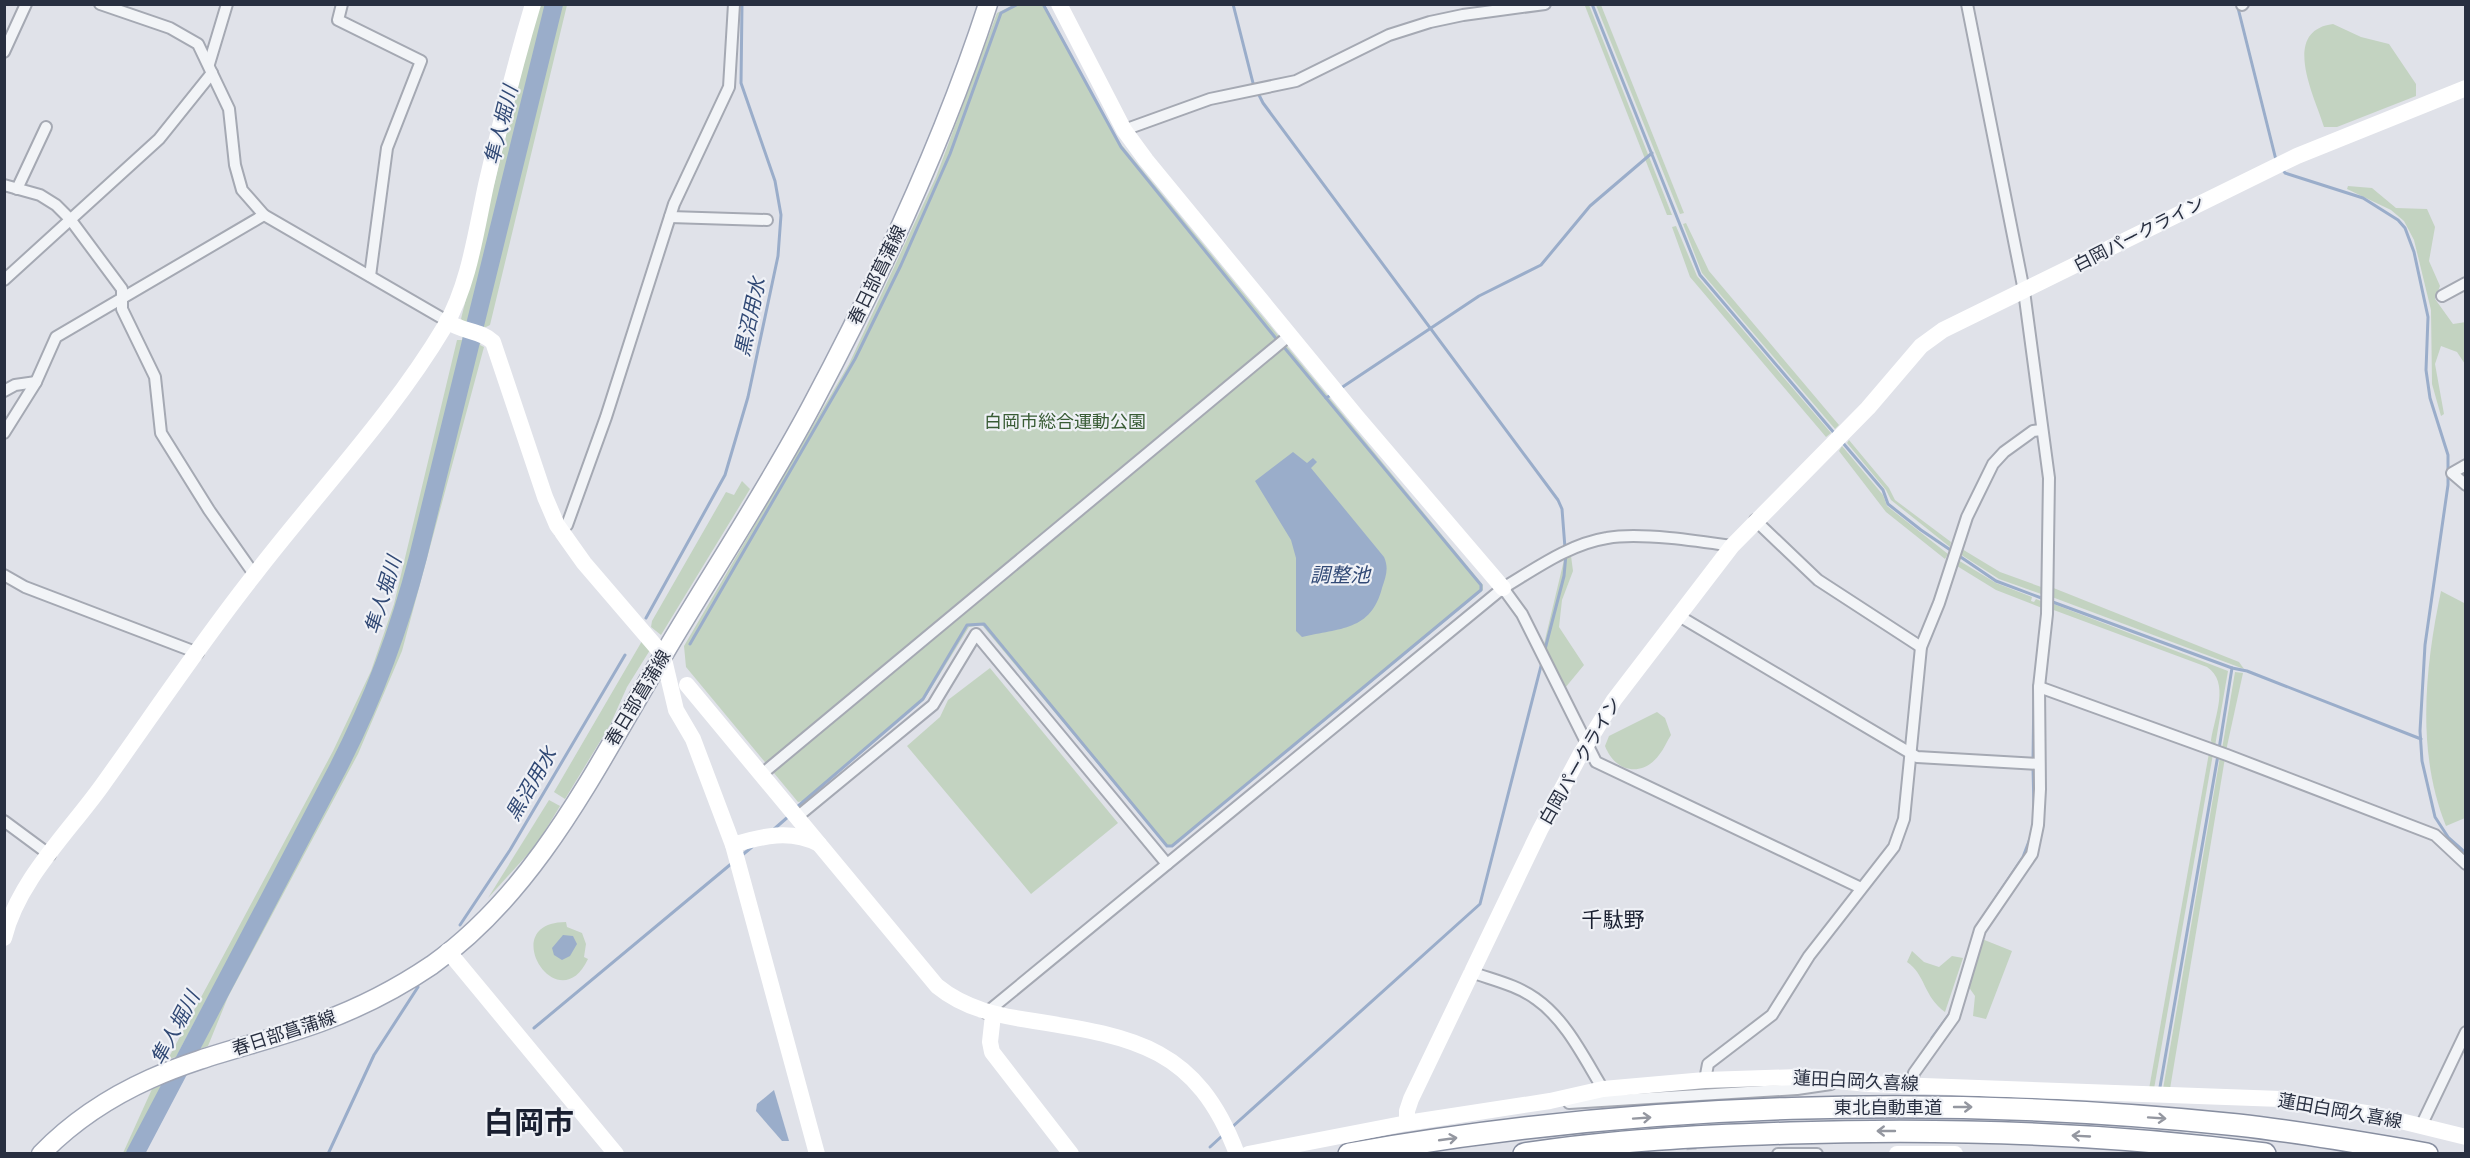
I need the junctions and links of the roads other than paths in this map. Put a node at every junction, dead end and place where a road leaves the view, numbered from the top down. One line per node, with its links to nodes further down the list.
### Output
1 (26, 4): 11 (street)
2 (99, 4): 12 (street)
3 (227, 4): 12 (street)
4 (342, 4): 22 (street)
5 (533, 4): 28 (street)
6 (734, 4): 19 (street)
7 (988, 4): 45 (main road, 春日部菖蒲線)
8 (1059, 4): 15 (street)
9 (1545, 4): 15 (street)
10 (1967, 4): 25 (street)
11 (4, 52)
12 (211, 69): 18 (street); 20 (street)
13 (2466, 88): 25 (street, 白岡パークライン)
14 (46, 127): 17 (street)
15 (1124, 130): 41 (street)
16 (4, 185): 17 (street)
17 (17, 189): 20 (street)
18 (264, 215): 22 (street); 27 (street)
19 (670, 217): 21 (street); 37 (street)
20 (70, 219): 23 (street); 27 (street)
21 (767, 220)
22 (370, 276): 28 (street)
23 (4, 280)
24 (2466, 284): 26 (street)
25 (2024, 291): 32 (street); 36 (street, 白岡パークライン)
26 (2442, 296)
27 (121, 299): 30 (street); 39 (street)
28 (454, 326): 37 (street); 39 (street)
29 (1284, 340): 51 (street)
30 (36, 382): 31 (street); 33 (street)
31 (4, 391)
32 (2041, 430): 43 (street); 47 (street)
33 (4, 434)
34 (2466, 465): 35 (street)
35 (2466, 485)
36 (1755, 520): 38 (street, 白岡パークライン); 43 (street)
37 (561, 531): 45 (street)
38 (1732, 546): 41 (street); 42 (street, 白岡パークライン)
39 (254, 574): 44 (street)
40 (4, 575): 44 (street)
41 (1503, 588): 48 (street); 57 (street)
42 (1679, 616): 48 (street, 白岡パークライン); 49 (street)
43 (1921, 647): 49 (street)
44 (198, 653): 56 (street)
45 (663, 655): 55 (street); 62 (main road, 春日部菖蒲線)
46 (687, 685): 52 (street)
47 (2039, 687): 50 (street); 58 (street)
48 (1586, 745): 59 (street); 63 (street, 白岡パークライン)
49 (1910, 754): 50 (street); 59 (street)
50 (2039, 764): 68 (street)
51 (768, 769)
52 (797, 818): 54 (street); 57 (street)
53 (4, 821): 56 (street)
54 (819, 844): 55 (street); 64 (street)
55 (733, 845): 76 (street)
56 (50, 855): 60 (street)
57 (1167, 864): 64 (street)
58 (2466, 864)
59 (1861, 888): 66 (street)
60 (7, 924): 61 (street)
61 (4, 938)
62 (448, 951): 74 (main road, 春日部菖蒲線); 75 (street)
63 (1471, 972): 69 (street); 71 (street, 白岡パークライン)
64 (990, 1014): 77 (street); 78 (street)
65 (2466, 1032): 72 (street)
66 (1706, 1080): 67 (street, 蓮田白岡久喜線); 69 (street, 蓮田白岡久喜線)
67 (1845, 1082): 68 (street, 蓮田白岡久喜線); 70 (street)
68 (1911, 1085): 72 (street, 蓮田白岡久喜線)
69 (1603, 1089): 70 (street, 蓮田白岡久喜線)
70 (1550, 1101): 71 (street, 蓮田白岡久喜線)
71 (1407, 1123): 79 (street, 蓮田白岡久喜線)
72 (2421, 1126): 73 (street, 蓮田白岡久喜線)
73 (2466, 1137)
74 (41, 1154)
75 (616, 1154)
76 (817, 1154)
77 (1071, 1154)
78 (1238, 1154)
79 (1248, 1154)
80 (1349, 1154): 87 (highway, 東北自動車道, one-way to 87)
81 (1524, 1154): 86 (highway, 東北自動車道, one-way to 81)
82 (1778, 1154): 83 (street)
83 (1817, 1154)
84 (1897, 1154): 85 (street)
85 (1955, 1154)
86 (2265, 1154)
87 (2427, 1154)

